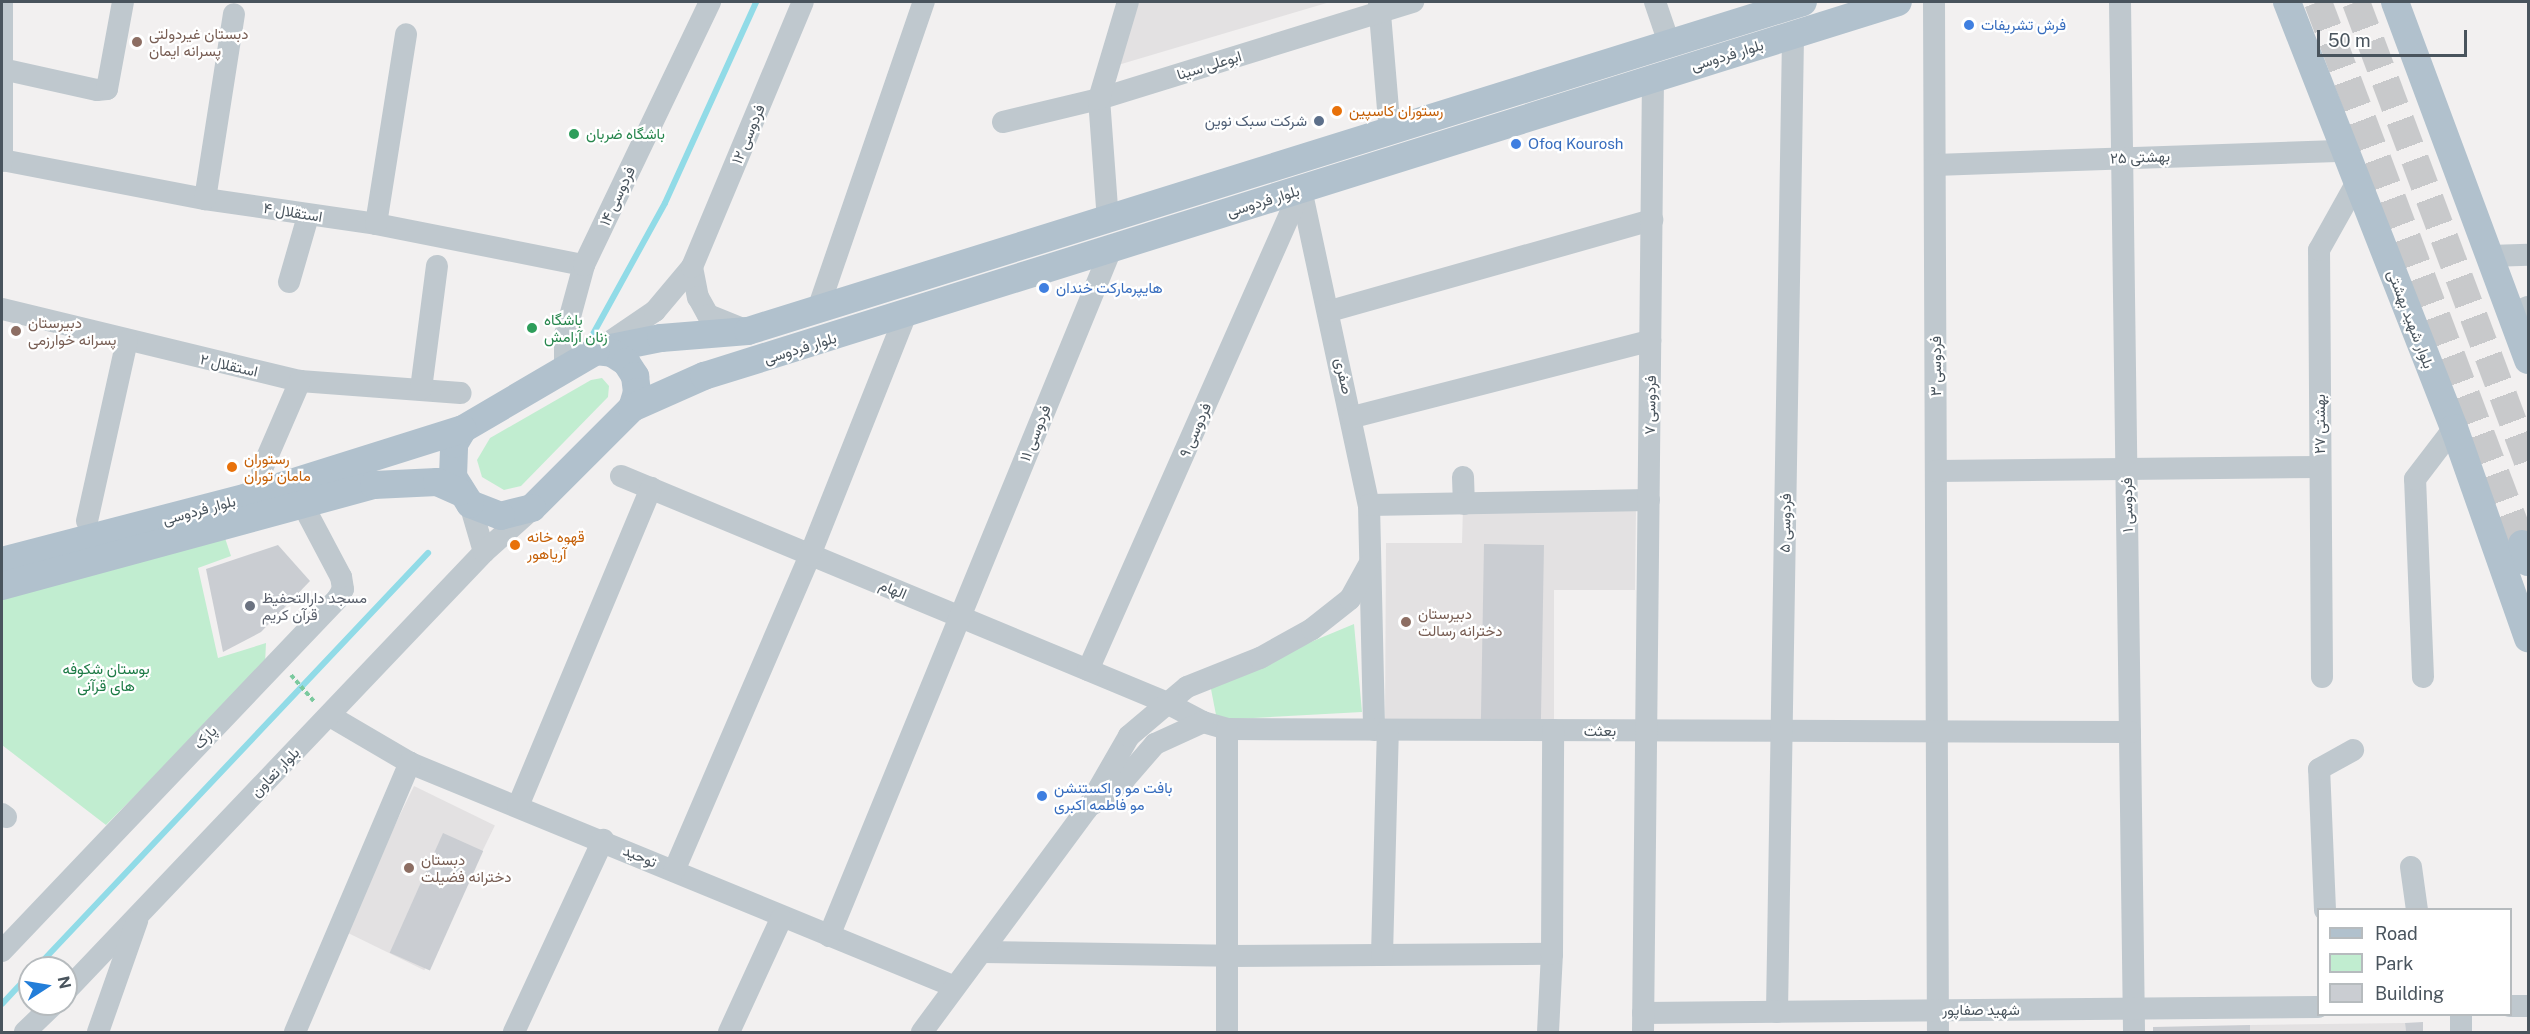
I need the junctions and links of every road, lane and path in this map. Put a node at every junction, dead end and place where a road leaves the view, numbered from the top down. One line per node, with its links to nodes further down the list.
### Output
1 (2, 2): 20 (street)
2 (123, 2): 20 (street)
3 (710, 2): 39 (street, فردوسی ۱۴)
4 (803, 2): 41 (street, فردوسی ۱۲)
5 (924, 2): 44 (street)
6 (1128, 2): 22 (street)
7 (1413, 2): 15 (street, ابوعلی سینا)
8 (1655, 2): 19 (street)
9 (1803, 2): 19 (main road, بلوار فردوسی)
10 (1898, 2): 18 (main road, بلوار فردوسی)
11 (1934, 2): 28 (street, فردوسی ۳)
12 (2120, 2): 26 (street, فردوسی ۱)
13 (2287, 2): 25 (main road, بلوار شهید بهشتی)
14 (2395, 2): 38 (main road)
15 (1379, 7): 22 (street, ابوعلی سینا); 24 (street)
16 (234, 14): 31 (street)
17 (406, 34): 35 (street)
18 (1792, 35): 21 (main road, بلوار فردوسی); 95 (street, فردوسی ۵)
19 (1669, 44): 24 (main road, بلوار فردوسی)
20 (3, 69): 27 (street)
21 (1653, 78): 30 (main road, بلوار فردوسی); 33 (street, فردوسی ۷)
22 (1099, 99): 23 (street, ابوعلی سینا); 34 (street)
23 (1003, 122)
24 (1390, 132): 34 (main road, بلوار فردوسی)
25 (2345, 151): 26 (street, بهشتی ۲۵); 29 (main road, بلوار شهید بهشتی)
26 (2122, 157): 28 (street, بهشتی ۲۵); 61 (street, فردوسی ۱)
27 (2, 160): 31 (street, استقلال ۴)
28 (1935, 165): 64 (street, فردوسی ۳)
29 (2357, 182): 59 (main road, بلوار شهید بهشتی); 62 (street, بهشتی ۲۷)
30 (1301, 189): 36 (main road, بلوار فردوسی); 45 (street, صفری); 84 (street, فردوسی ۹)
31 (205, 199): 32 (street, استقلال ۴)
32 (308, 216): 35 (street, استقلال ۴); 42 (street)
33 (1652, 220): 45 (street); 50 (street, فردوسی ۷)
34 (1108, 221): 44 (main road, بلوار فردوسی)
35 (376, 224): 39 (street, استقلال ۴)
36 (1111, 249): 47 (main road, بلوار فردوسی); 81 (street, فردوسی ۱۱)
37 (2529, 255): 38 (street)
38 (2490, 256): 46 (main road)
39 (584, 265): 53 (street, فردوسی ۱۴)
40 (437, 266): 55 (street)
41 (692, 267): 48 (street); 51 (street, فردوسی ۱۲)
42 (289, 282)
43 (2, 309): 49 (street, استقلال ۲)
44 (818, 309): 48 (main road, بلوار فردوسی)
45 (1330, 311): 58 (street, صفری)
46 (2520, 311): 52 (main road)
47 (905, 316): 57 (main road, بلوار فردوسی); 76 (street)
48 (748, 331): 51 (main road, بلوار فردوسی)
49 (128, 341): 54 (street, استقلال ۲); 74 (street)
50 (1650, 341): 58 (street); 69 (street, فردوسی ۷)
51 (596, 351): 53 (main road, بلوار فردوسی); 57 (main road)
52 (2529, 360)
53 (565, 366): 60 (main road, بلوار فردوسی)
54 (300, 381): 55 (street, استقلال ۲); 63 (street)
55 (421, 389): 56 (street, استقلال ۲)
56 (461, 393)
57 (632, 408): 73 (main road)
58 (1353, 417): 71 (street, صفری)
59 (2454, 428): 83 (main road, بلوار شهید بهشتی); 87 (street)
60 (463, 429): 68 (main road); 77 (main road, بلوار فردوسی)
61 (2126, 466): 62 (street); 64 (street); 97 (street, فردوسی ۱)
62 (2320, 467): 86 (street, بهشتی ۲۷)
63 (262, 469)
64 (1936, 471): 96 (street, فردوسی ۳)
65 (621, 476): 67 (street, الهام)
66 (1463, 477): 70 (street)
67 (651, 488): 76 (street, الهام); 100 (street)
68 (465, 498): 72 (main road, بلوار فردوسی); 73 (main road, بلوار فردوسی); 75 (street)
69 (1649, 500): 70 (street); 94 (street, فردوسی ۷)
70 (1464, 504): 71 (street)
71 (1369, 505): 78 (street, صفری)
72 (304, 507): 79 (main road, بلوار فردوسی); 110 (street, پارک)
73 (532, 508): 75 (street, بلوار تعاون)
74 (87, 521)
75 (484, 552): 89 (street, بلوار تعاون)
76 (810, 555): 81 (street, الهام); 104 (street)
77 (2, 561)
78 (1369, 565): 80 (street); 82 (street, صفری)
79 (2, 586)
80 (1340, 607): 82 (street); 88 (street)
81 (960, 617): 84 (street, الهام); 109 (street, فردوسی ۱۱)
82 (1371, 624): 92 (street, صفری)
83 (2529, 638)
84 (1088, 670): 88 (street, الهام)
85 (286, 671): 89 (path)
86 (2322, 677)
87 (2422, 677)
88 (1165, 702): 90 (street, الهام); 101 (street)
89 (323, 710): 99 (street, توحید); 107 (street, بلوار تعاون)
90 (1203, 722): 91 (street, بعثت); 101 (street)
91 (1227, 729): 92 (street, بعثت); 114 (street)
92 (1381, 730): 93 (street, بعثت); 113 (street, صفری)
93 (1553, 730): 94 (street, بعثت); 112 (street)
94 (1646, 731): 95 (street, بعثت); 126 (street, فردوسی ۷)
95 (1782, 731): 96 (street, بعثت); 121 (street, فردوسی ۵)
96 (1937, 731): 97 (street, بعثت); 125 (street, فردوسی ۳)
97 (2130, 732): 120 (street, فردوسی ۱)
98 (2353, 750): 105 (street)
99 (410, 763): 100 (street, توحید); 129 (street)
100 (518, 806): 102 (street, توحید)
101 (1087, 809): 111 (street)
102 (603, 840): 104 (street, توحید); 130 (street)
103 (2411, 867): 106 (street)
104 (674, 871): 108 (street, توحید)
105 (2325, 908)
106 (2417, 908)
107 (140, 913): 115 (street, بلوار تعاون); 128 (street)
108 (781, 919): 109 (street, توحید); 131 (street)
109 (829, 936): 116 (street, توحید)
110 (2, 951)
111 (983, 952): 114 (street); 116 (street)
112 (1552, 954): 113 (street); 134 (street)
113 (1382, 955): 114 (street)
114 (1228, 957): 133 (street)
115 (78, 978)
116 (955, 987): 132 (street)
117 (2512, 1006): 118 (street)
118 (2529, 1006)
119 (2317, 1007): 120 (street, شهید صفاپور)
120 (2133, 1009): 125 (street, شهید صفاپور); 135 (street, فردوسی ۱)
121 (1778, 1012): 124 (street, شهید صفاپور); 125 (street, شهید صفاپور)
122 (42, 1016): 127 (street)
123 (2461, 1016): 136 (street)
124 (1738, 1022): 126 (street, شهید صفاپور)
125 (1938, 1022)
126 (1643, 1023)
127 (25, 1032)
128 (98, 1032)
129 (295, 1032)
130 (514, 1032)
131 (729, 1032)
132 (922, 1032)
133 (1227, 1032)
134 (1548, 1032)
135 (2134, 1032)
136 (2461, 1032)

